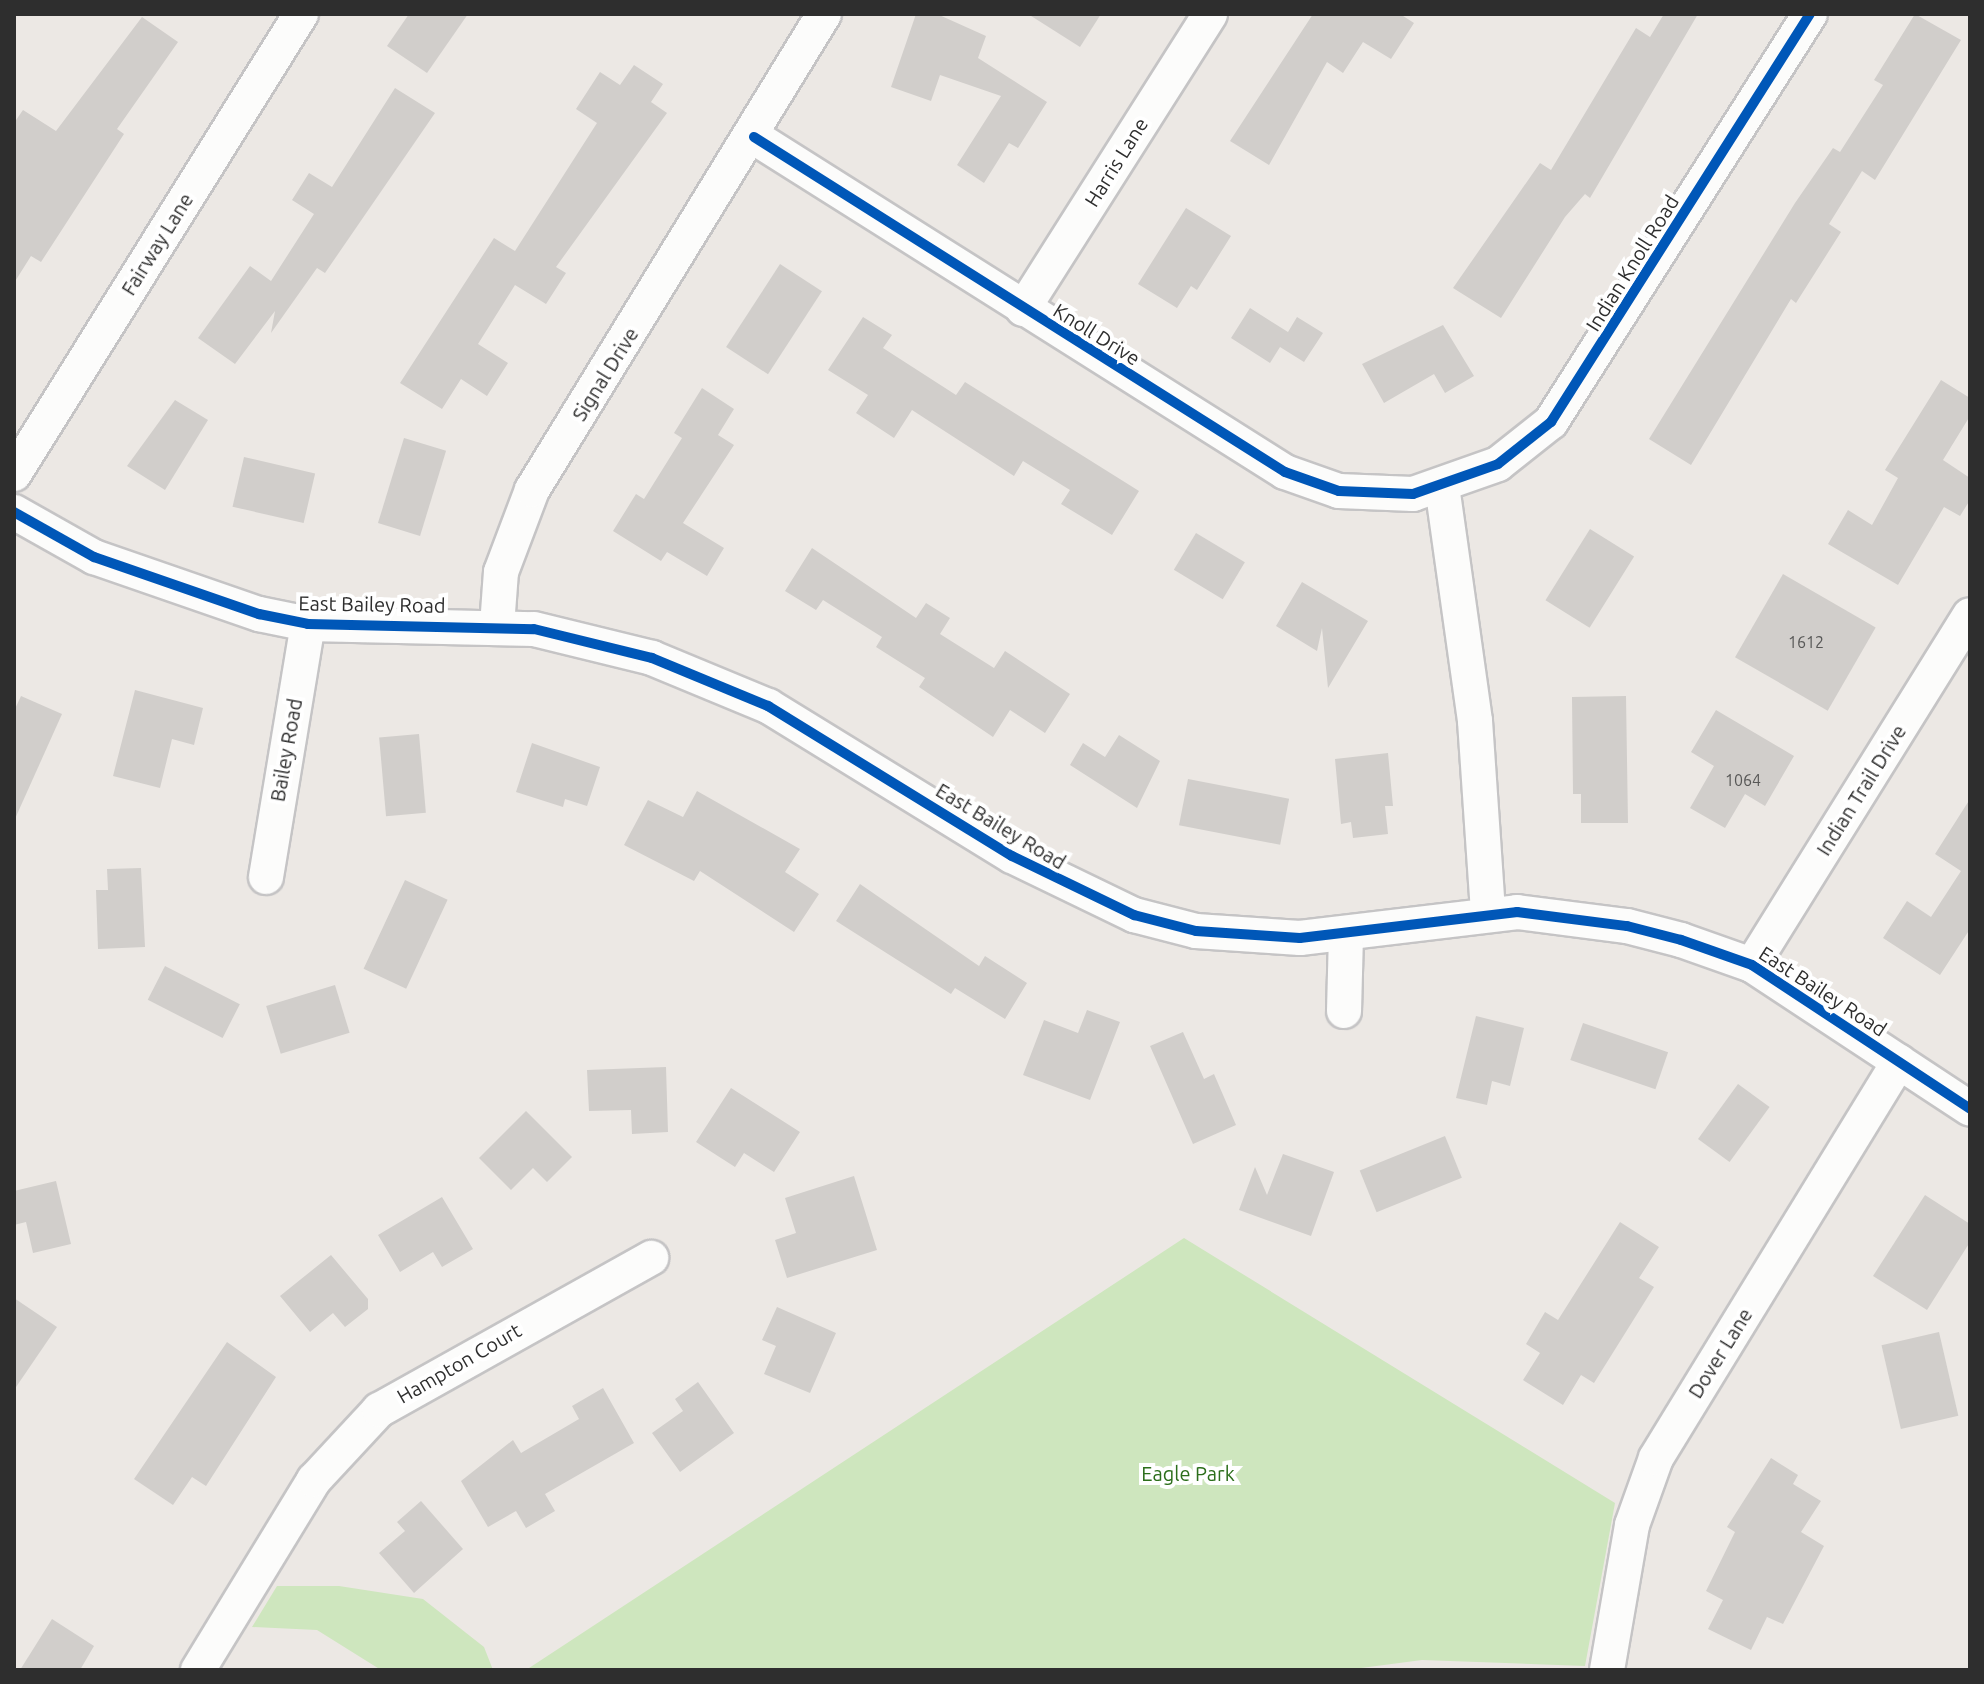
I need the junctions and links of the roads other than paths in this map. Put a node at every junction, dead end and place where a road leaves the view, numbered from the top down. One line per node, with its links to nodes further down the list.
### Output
1 (301, 14): 7 (street, Fairway Lane)
2 (824, 14): 5 (street)
3 (1210, 14): 6 (street, Harris Lane)
4 (1810, 14): 8 (street, Indian Knoll Road)
5 (754, 137): 6 (street, Knoll Drive); 12 (street, Signal Drive)
6 (1023, 309): 8 (street, Knoll Drive)
7 (14, 474)
8 (1442, 486): 14 (street)
9 (14, 512): 11 (street, East Bailey Road)
10 (1970, 615): 16 (street, Indian Trail Drive)
11 (308, 624): 12 (street, East Bailey Road); 13 (street, Bailey Road)
12 (497, 626): 15 (street, East Bailey Road)
13 (266, 877)
14 (1488, 913): 15 (street, East Bailey Road); 16 (street, East Bailey Road)
15 (1346, 934): 17 (street)
16 (1752, 965): 18 (street, East Bailey Road)
17 (1344, 1011)
18 (1899, 1062): 19 (street, East Bailey Road); 22 (street, Dover Lane)
19 (1970, 1109)
20 (651, 1258): 21 (street, Hampton Court)
21 (198, 1670)
22 (1607, 1670)

